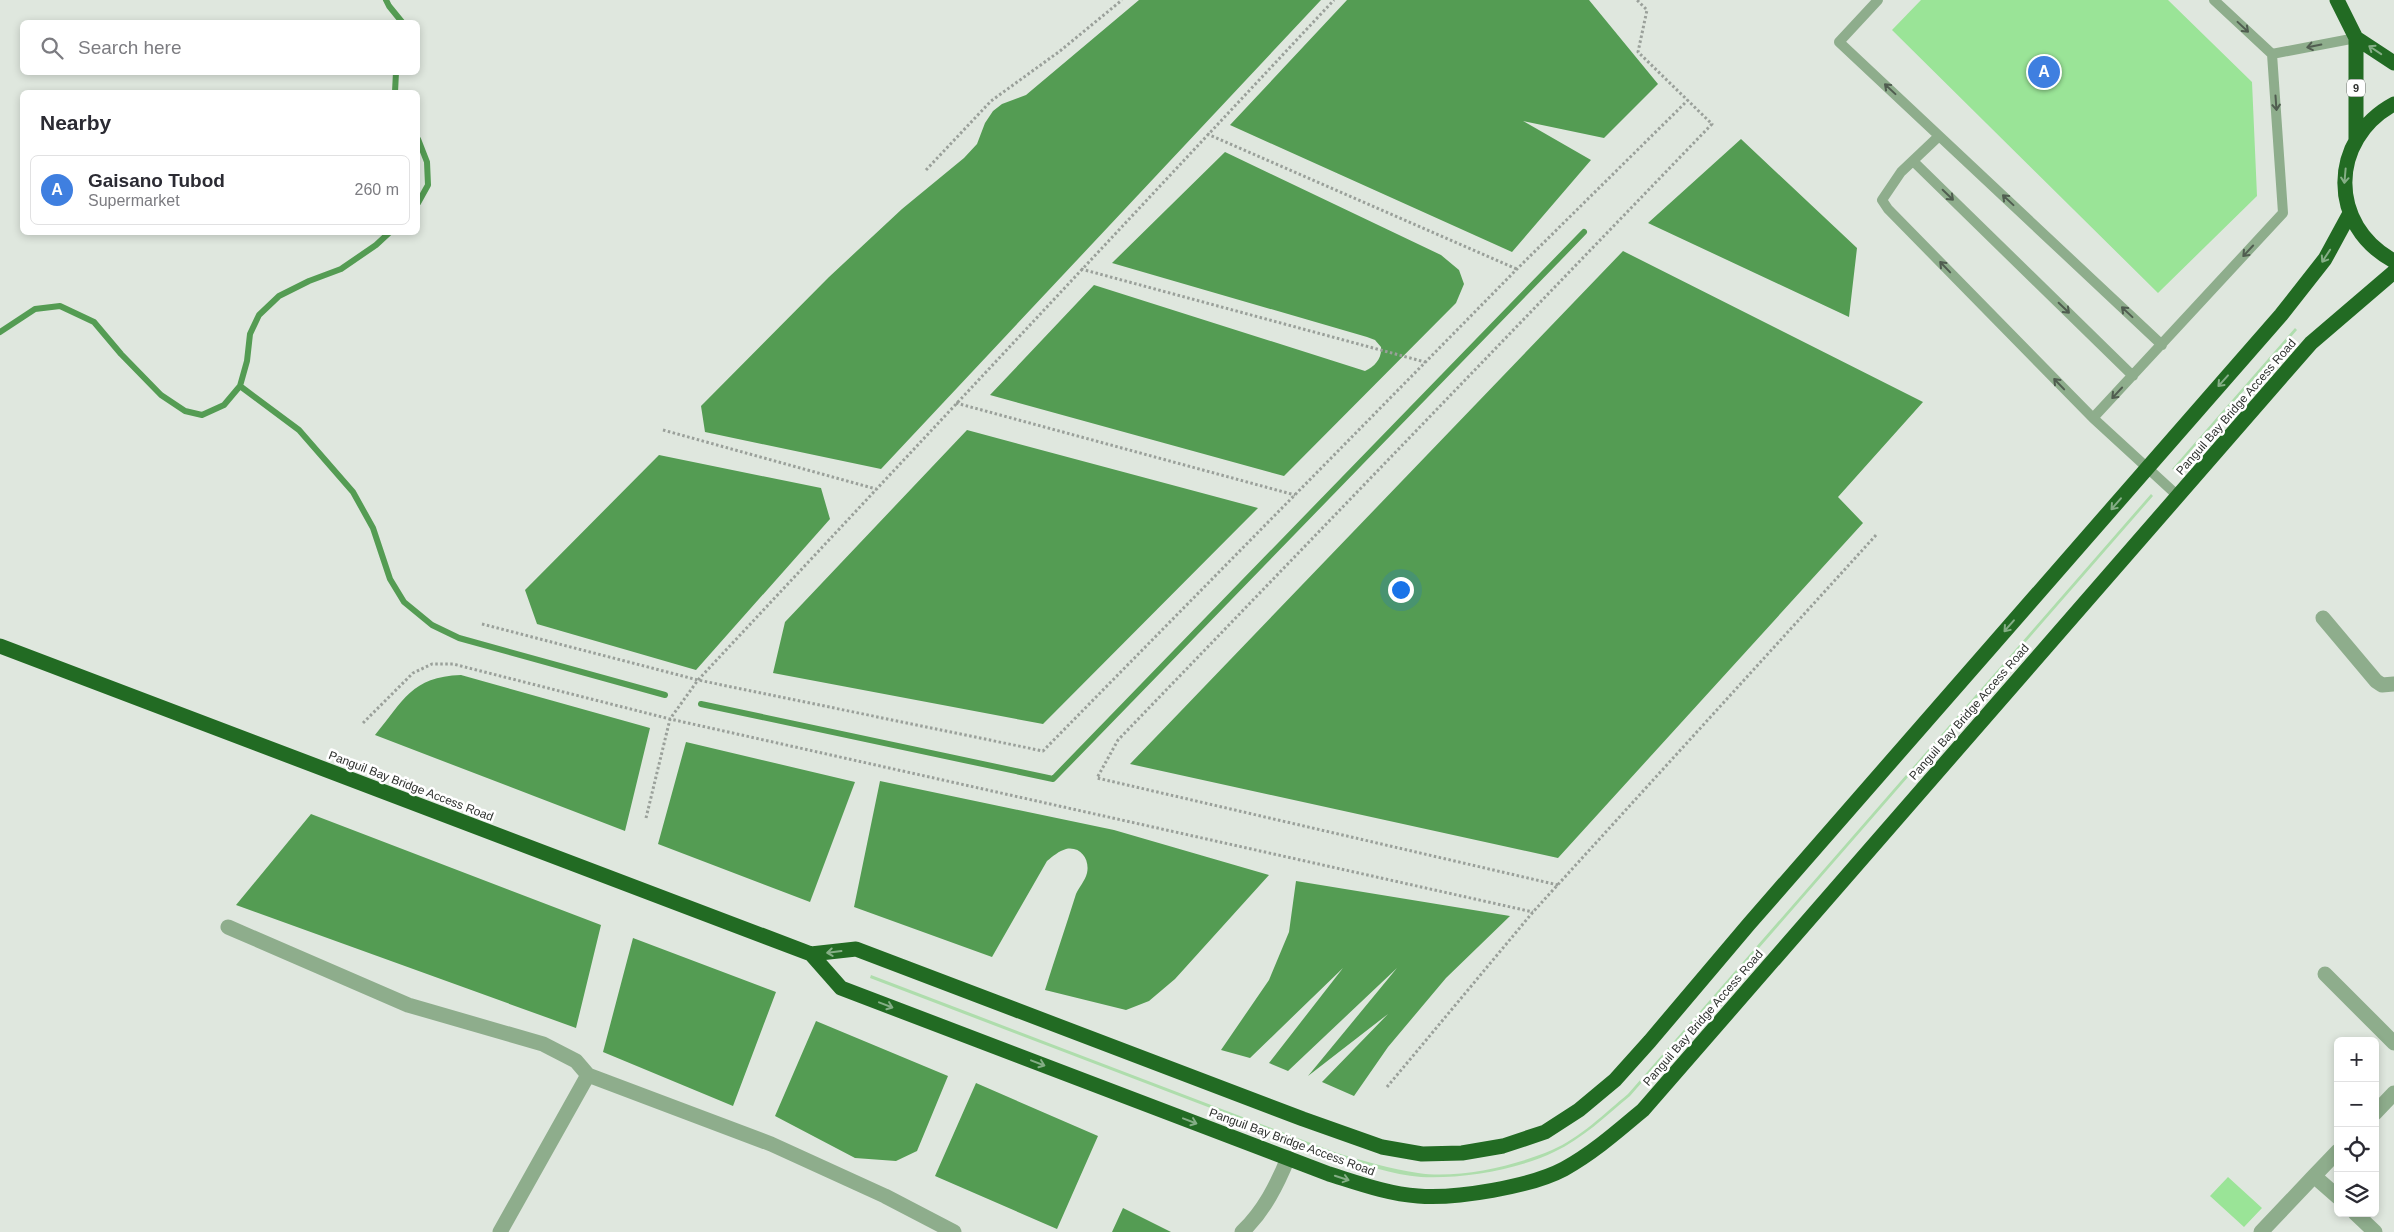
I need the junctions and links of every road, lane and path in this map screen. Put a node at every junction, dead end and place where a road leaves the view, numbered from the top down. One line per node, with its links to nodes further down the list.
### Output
1 (1122, 0): 16 (path)
2 (1334, 0): 12 (path)
3 (1637, 0): 10 (path)
4 (1878, 0): 13 (lane, one-way to 4)
5 (2214, 0): 8 (lane, one-way to 8)
6 (2336, 0): 7 (highway, 9)
7 (2356, 38): 8 (lane, one-way to 8); 9 (highway, 9, one-way to 7); 14 (highway, 9)
8 (2272, 54): 22 (lane, one-way to 22)
9 (2394, 63)
10 (1688, 100): 20 (path); 41 (path)
11 (2394, 104): 14 (highway, 9)
12 (1207, 134): 19 (path); 20 (path)
13 (1939, 136): 15 (lane); 22 (lane, one-way to 13)
14 (2356, 139): 17 (highway, 9, one-way to 17)
15 (1912, 161): 24 (lane, one-way to 24); 26 (lane, one-way to 15)
16 (926, 170)
17 (2350, 213): 18 (highway, 9); 28 (highway, Panguil Bay Bridge Access Road, one-way to 28)
18 (2394, 261)
19 (1081, 269): 23 (path); 25 (path)
20 (1517, 269): 23 (path)
21 (2394, 272): 31 (highway, Panguil Bay Bridge Access Road)
22 (2162, 345): 24 (lane)
23 (1425, 362): 30 (path)
24 (2133, 376): 26 (lane, one-way to 26)
25 (956, 403): 29 (path); 30 (path)
26 (2093, 418): 28 (lane)
27 (663, 430): 29 (path)
28 (2146, 468): 31 (lane); 44 (highway, Panguil Bay Bridge Access Road, one-way to 44)
29 (876, 489): 36 (path)
30 (1295, 495): 36 (path)
31 (2178, 496): 52 (highway, Panguil Bay Bridge Access Road, one-way to 31)
32 (1877, 534): 41 (path)
33 (2323, 618): 37 (street)
34 (482, 624): 36 (path)
35 (0, 646): 44 (highway, Panguil Bay Bridge Access Road)
36 (698, 680): 38 (path)
37 (2394, 684)
38 (670, 719): 39 (path); 40 (path); 42 (path)
39 (363, 723)
40 (646, 818)
41 (1558, 885): 42 (path)
42 (1533, 912): 48 (path)
43 (228, 928): 47 (street)
44 (811, 954): 52 (highway, Panguil Bay Bridge Access Road, one-way to 52)
45 (2325, 974): 46 (street)
46 (2394, 1043)
47 (588, 1075): 56 (street); 57 (street)
48 (1386, 1087)
49 (2394, 1093): 50 (street)
50 (2379, 1109)
51 (2334, 1156): 53 (street)
52 (1288, 1158): 58 (street)
53 (2314, 1176): 54 (street); 59 (street)
54 (2334, 1194)
55 (2359, 1217): 60 (street)
56 (500, 1232)
57 (954, 1232)
58 (1242, 1232)
59 (2261, 1232)
60 (2375, 1232)

